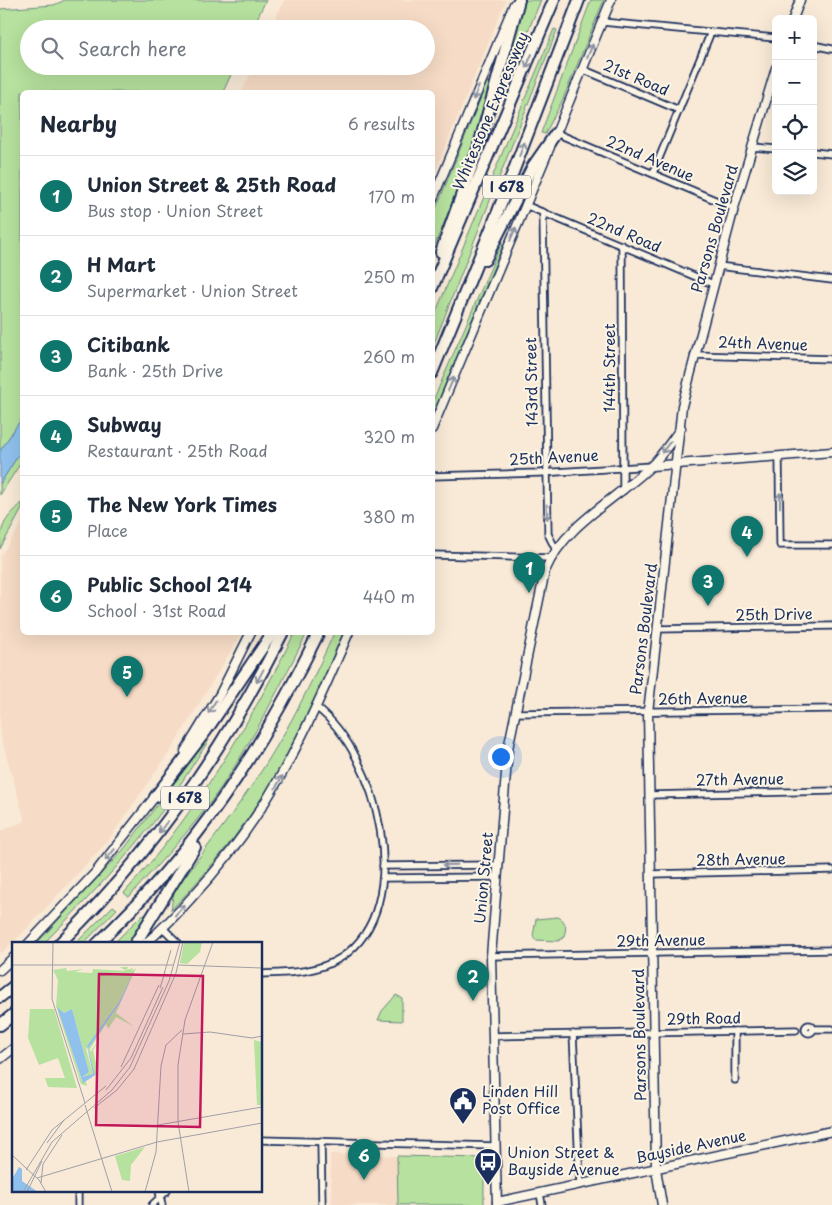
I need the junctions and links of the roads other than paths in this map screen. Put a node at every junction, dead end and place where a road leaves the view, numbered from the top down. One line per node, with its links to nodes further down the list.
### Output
1 (517, 0): 21 (street, one-way to 21); 27 (highway)
2 (554, 0): 29 (highway, Whitestone Expressway / I 678, one-way to 29)
3 (579, 0): 33 (highway, I 678, one-way to 3)
4 (611, 0): 7 (street)
5 (800, 0): 6 (street)
6 (794, 15)
7 (602, 22): 8 (street); 12 (street, one-way to 7)
8 (711, 32): 9 (street); 14 (street)
9 (772, 38)
10 (817, 46): 11 (street)
11 (832, 49)
12 (582, 69): 14 (street, 21st Road); 15 (street)
13 (772, 82): 16 (street, Parsons Boulevard)
14 (679, 110): 20 (street)
15 (556, 133): 20 (street, 22nd Avenue); 22 (street); 34 (highway)
16 (753, 147): 17 (street); 23 (street, Parsons Boulevard)
17 (772, 149)
18 (817, 152): 19 (street)
19 (832, 154)
20 (653, 173): 23 (street, 22nd Avenue)
21 (435, 194)
22 (526, 205): 24 (street, 22nd Road); 35 (street, one-way to 22)
23 (734, 208): 26 (street, Parsons Boulevard)
24 (543, 212): 25 (street, 22nd Road); 42 (street, 143rd Street)
25 (622, 245): 30 (street, 22nd Road); 41 (street, 144th Street)
26 (718, 266): 28 (street); 30 (street, Parsons Boulevard)
27 (435, 267)
28 (832, 280)
29 (435, 281)
30 (714, 284): 31 (street, Parsons Boulevard)
31 (694, 355): 32 (street, 24th Avenue); 36 (street, Parsons Boulevard)
32 (832, 359)
33 (435, 366)
34 (435, 367)
35 (435, 422)
36 (681, 428): 39 (street, Parsons Boulevard); 40 (street, Union Street, one-way to 40)
37 (832, 452): 38 (street, 25th Avenue)
38 (779, 456): 39 (street, 25th Avenue); 45 (street, one-way to 38)
39 (678, 464): 40 (street, 25th Avenue); 50 (street, Parsons Boulevard)
40 (652, 466): 41 (street, 25th Avenue); 44 (street, Union Street)
41 (623, 468): 42 (street, 25th Avenue); 44 (street, 144th Street)
42 (546, 472): 43 (street, 25th Avenue); 46 (street, 143rd Street, one-way to 46)
43 (435, 476)
44 (623, 491): 46 (street, Union Street)
45 (832, 545)
46 (556, 550): 48 (street, Union Street)
47 (435, 556): 48 (street)
48 (550, 558): 59 (street, Union Street)
49 (832, 626): 50 (street, 25th Drive)
50 (657, 629): 58 (street, Parsons Boulevard)
51 (249, 635): 63 (street, one-way to 63)
52 (271, 635): 63 (highway)
53 (281, 635): 72 (highway, I 678, one-way to 72)
54 (317, 635): 60 (highway, I 678)
55 (348, 635): 56 (street)
56 (316, 707): 65 (street); 70 (street, one-way to 56)
57 (832, 709): 58 (street, 26th Avenue)
58 (648, 712): 59 (street, 26th Avenue); 62 (street, Parsons Boulevard)
59 (515, 713): 64 (street, Union Street)
60 (230, 790): 73 (highway, I 678); 74 (highway)
61 (832, 791): 62 (street, 27th Avenue)
62 (649, 794): 67 (street, Parsons Boulevard)
63 (155, 796): 71 (street, one-way to 71)
64 (499, 865): 65 (street, one-way to 65); 68 (street, Union Street)
65 (383, 866): 69 (street)
66 (832, 870): 67 (street, 28th Avenue)
67 (650, 874): 78 (street, Parsons Boulevard)
68 (498, 876): 69 (street); 79 (street, Union Street)
69 (383, 878): 82 (street)
70 (163, 928): 75 (street); 76 (street)
71 (30, 942)
72 (62, 942)
73 (99, 942)
74 (136, 942)
75 (146, 942)
76 (177, 942)
77 (832, 950): 78 (street, 29th Avenue)
78 (652, 953): 79 (street, 29th Avenue); 91 (street, Parsons Boulevard)
79 (491, 956): 93 (street, Union Street)
80 (12, 959): 81 (street)
81 (0, 970)
82 (262, 974)
83 (12, 987): 84 (highway)
84 (0, 997)
85 (12, 1016): 86 (highway)
86 (0, 1025)
87 (814, 1029): 88 (street)
88 (832, 1029)
89 (796, 1030): 90 (street, 29th Road)
90 (735, 1031): 91 (street, 29th Road); 98 (street)
91 (654, 1033): 92 (street, 29th Road); 103 (street, Parsons Boulevard)
92 (573, 1034): 93 (street, 29th Road); 104 (street)
93 (493, 1036): 102 (street, Union Street)
94 (12, 1047): 96 (street)
95 (12, 1048): 97 (street)
96 (0, 1052)
97 (0, 1059)
98 (735, 1080)
99 (832, 1131): 103 (street, Bayside Avenue)
100 (262, 1140): 101 (street)
101 (321, 1142): 102 (street); 112 (street)
102 (495, 1146): 108 (street, Union Street)
103 (656, 1169): 104 (street, Bayside Avenue); 114 (street, Parsons Boulevard)
104 (580, 1184): 106 (street, Bayside Avenue)
105 (78, 1192): 109 (street)
106 (540, 1193): 108 (street, Bayside Avenue); 113 (street)
107 (160, 1195): 110 (street); 111 (street)
108 (497, 1204)
109 (78, 1205)
110 (152, 1205)
111 (162, 1205)
112 (322, 1205)
113 (542, 1205)
114 (662, 1205)

